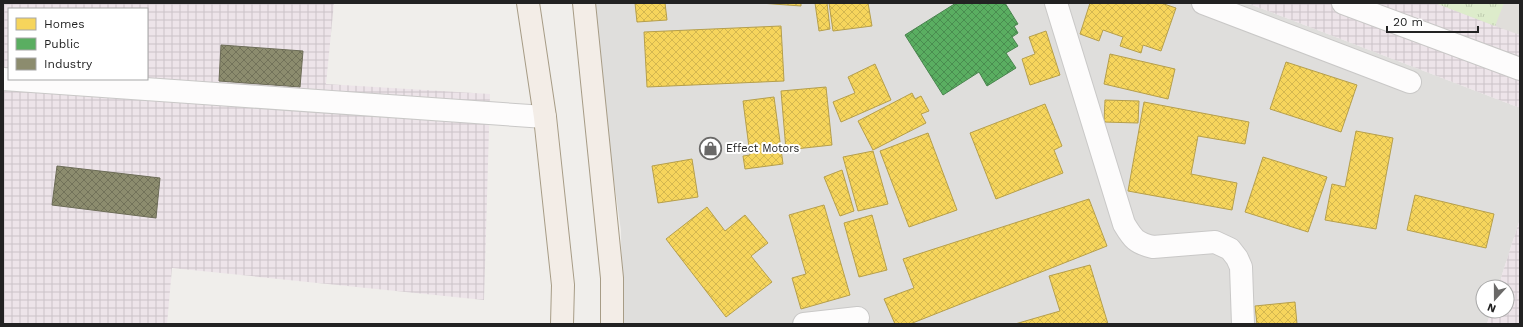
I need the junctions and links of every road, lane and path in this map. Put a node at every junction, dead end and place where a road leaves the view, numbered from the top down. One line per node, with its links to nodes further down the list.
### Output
1 (528, 3): 9 (main road)
2 (584, 3): 12 (main road)
3 (1056, 3): 14 (street)
4 (1202, 3): 8 (street)
5 (1343, 3): 6 (street)
6 (1520, 69)
7 (17, 80): 9 (street)
8 (1410, 82)
9 (545, 117): 11 (main road)
10 (858, 318): 13 (street)
11 (562, 324)
12 (612, 324)
13 (804, 324)
14 (1243, 324)

